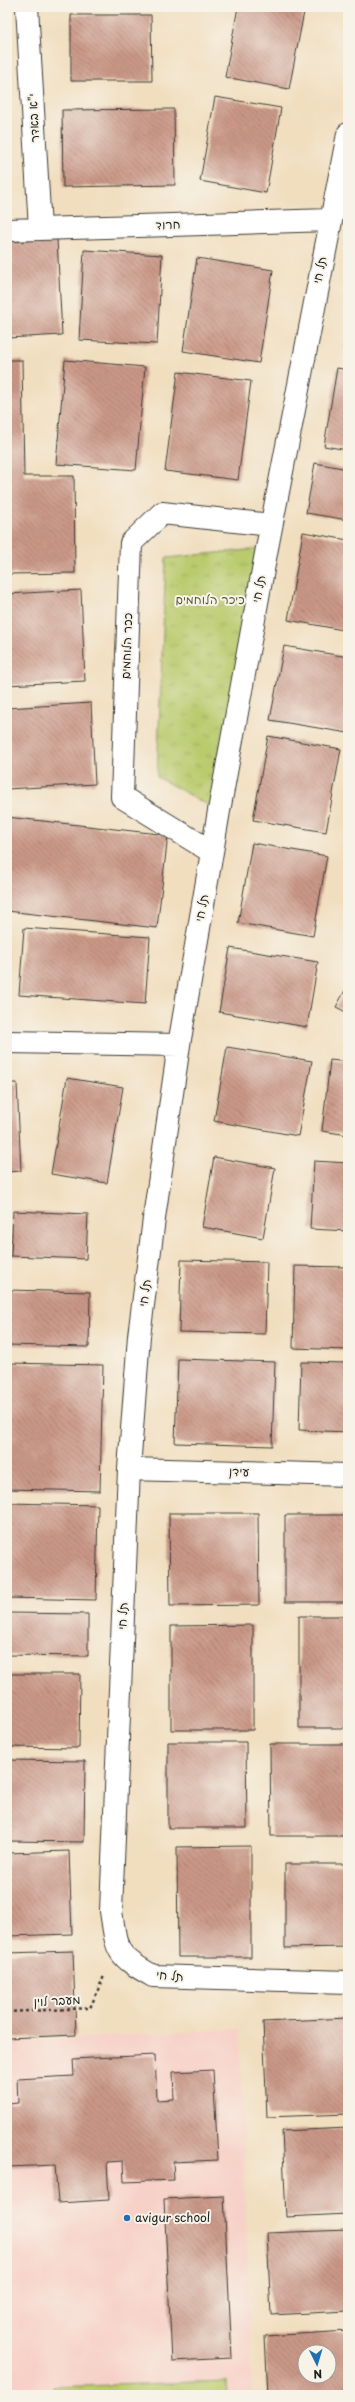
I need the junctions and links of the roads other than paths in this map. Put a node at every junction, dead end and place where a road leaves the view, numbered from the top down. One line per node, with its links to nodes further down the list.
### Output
1 (27, 7): 5 (street, י"א באדר)
2 (348, 134): 3 (street, תל חי)
3 (346, 158): 4 (street, תל חי)
4 (330, 220): 5 (street, חרוד); 7 (street, תל חי)
5 (40, 229): 6 (street, חרוד)
6 (7, 230)
7 (271, 525): 8 (street, תל חי); 8 (street, ככר הלוחמים)
8 (212, 852): 10 (street, תל חי)
9 (7, 1042): 10 (street)
10 (179, 1045): 11 (street, תל חי)
11 (129, 1469): 12 (street, עידן); 13 (street, תל חי)
12 (348, 1475)
13 (348, 1982)

